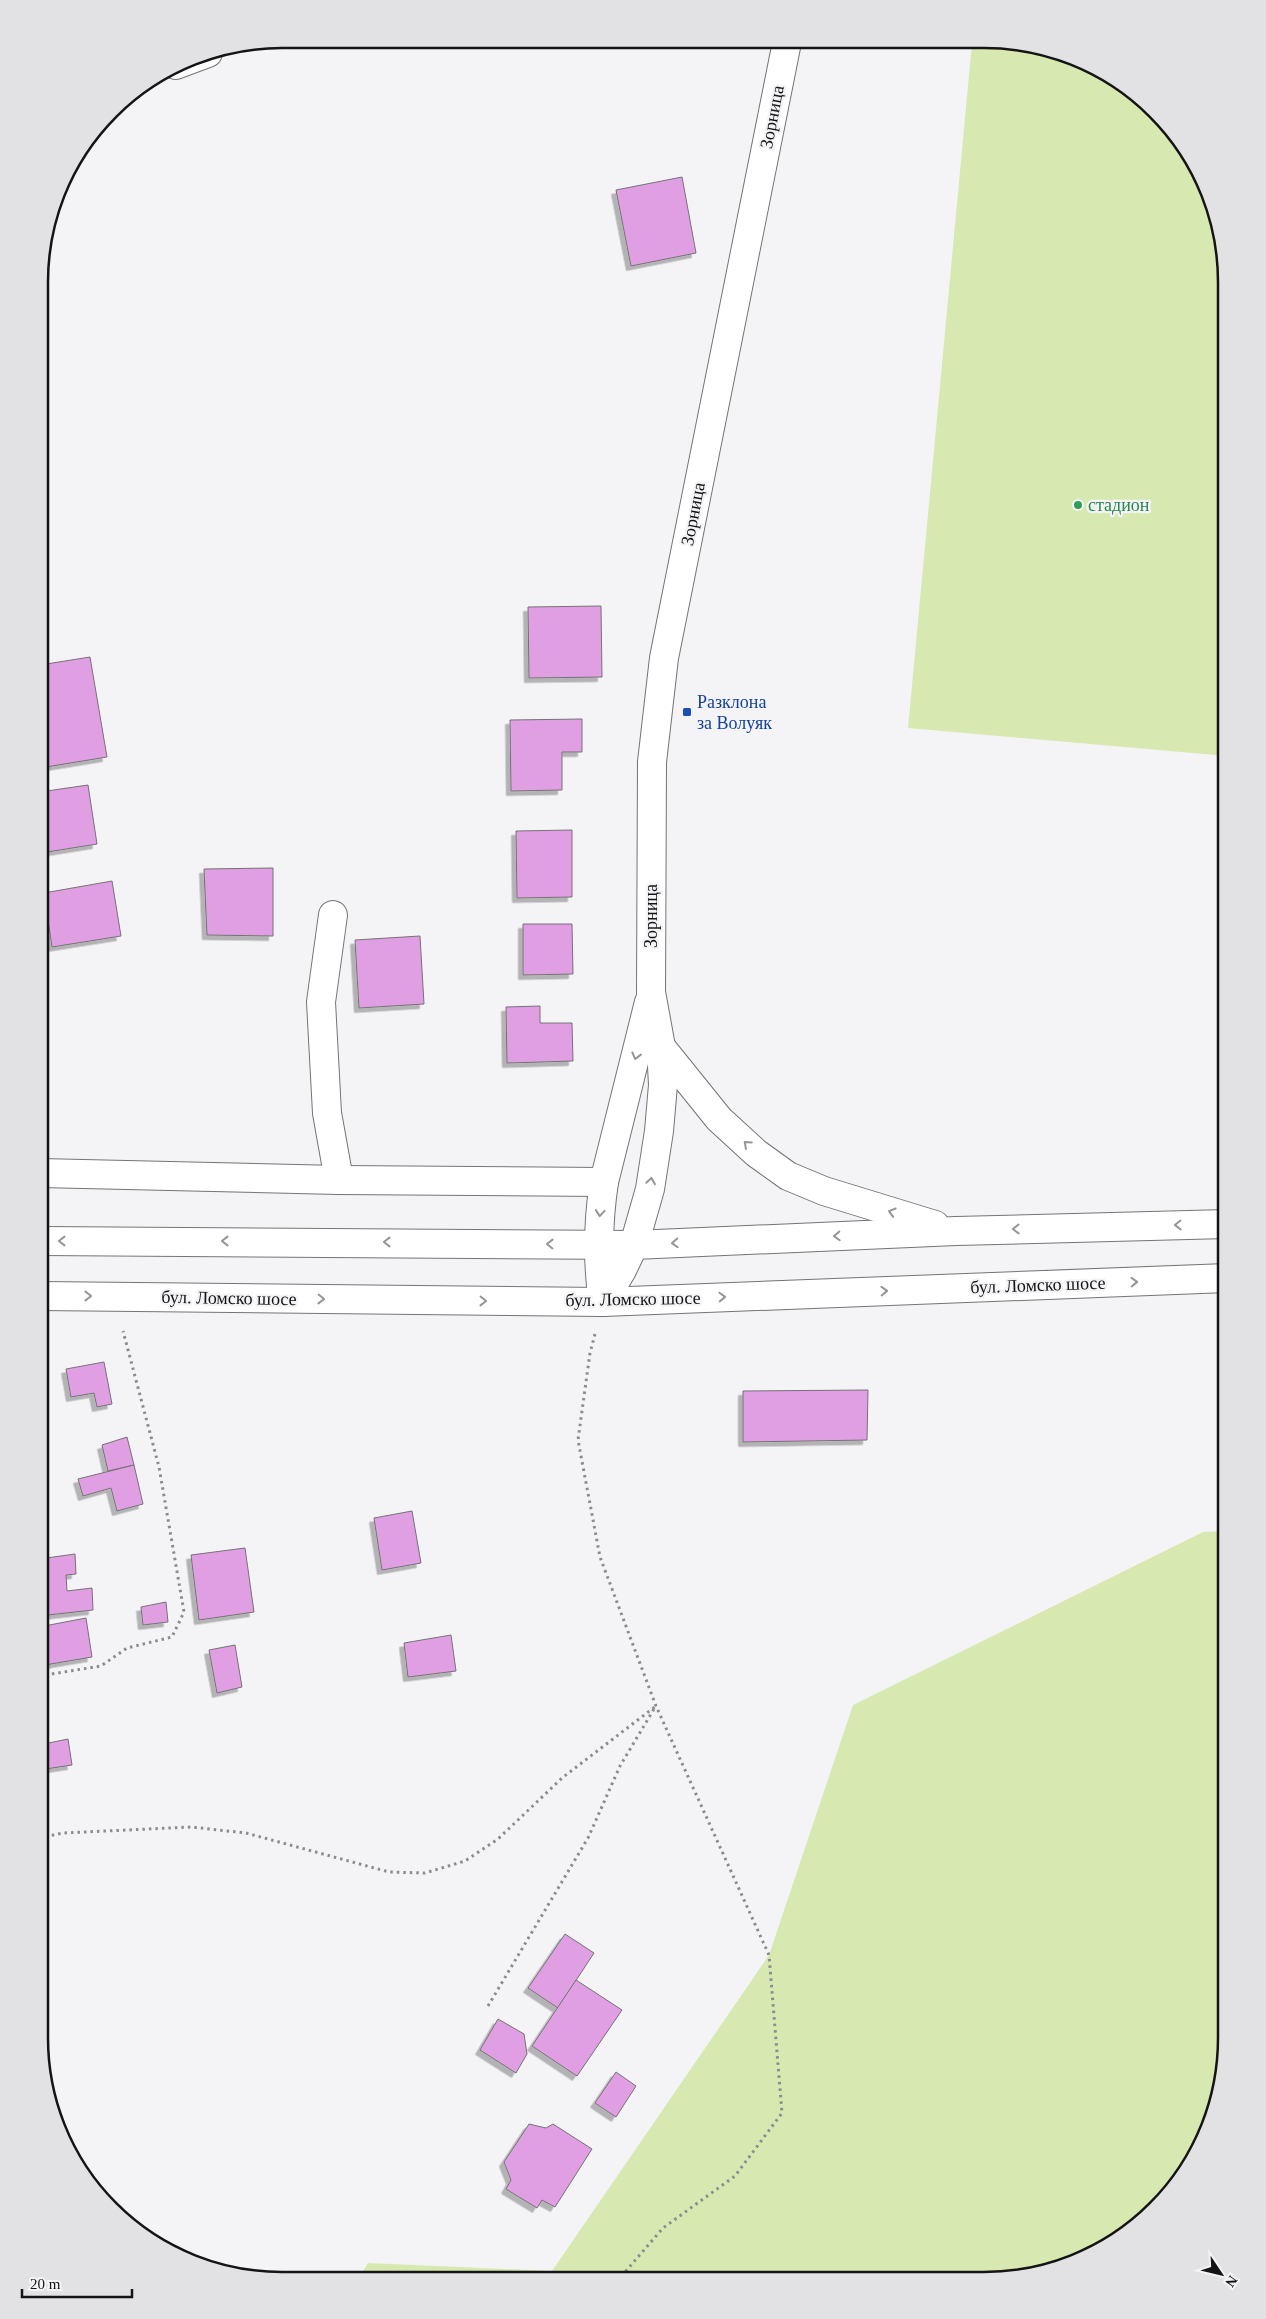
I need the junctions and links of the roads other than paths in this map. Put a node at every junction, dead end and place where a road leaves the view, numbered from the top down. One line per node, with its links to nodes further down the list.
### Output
1 (786, 48): 3 (main road, Зорница)
2 (333, 915): 6 (main road)
3 (651, 992): 4 (main road, Зорница); 7 (main road, Зорница, one-way to 7)
4 (661, 1047): 9 (main road, one-way to 4); 12 (main road, Зорница, one-way to 4)
5 (48, 1173): 6 (main road)
6 (339, 1180): 7 (main road)
7 (604, 1182): 11 (main road, Зорница, one-way to 11)
8 (1218, 1224): 9 (main road, one-way to 9)
9 (956, 1231): 12 (main road, one-way to 12)
10 (48, 1241): 11 (main road, one-way to 10)
11 (599, 1244): 12 (main road); 15 (main road, Зорница)
12 (634, 1245): 15 (main road, Зорница)
13 (1218, 1278): 15 (main road, бул. Ломско шосе, one-way to 13)
14 (48, 1296): 15 (main road, бул. Ломско шосе, one-way to 15)
15 (603, 1302)

